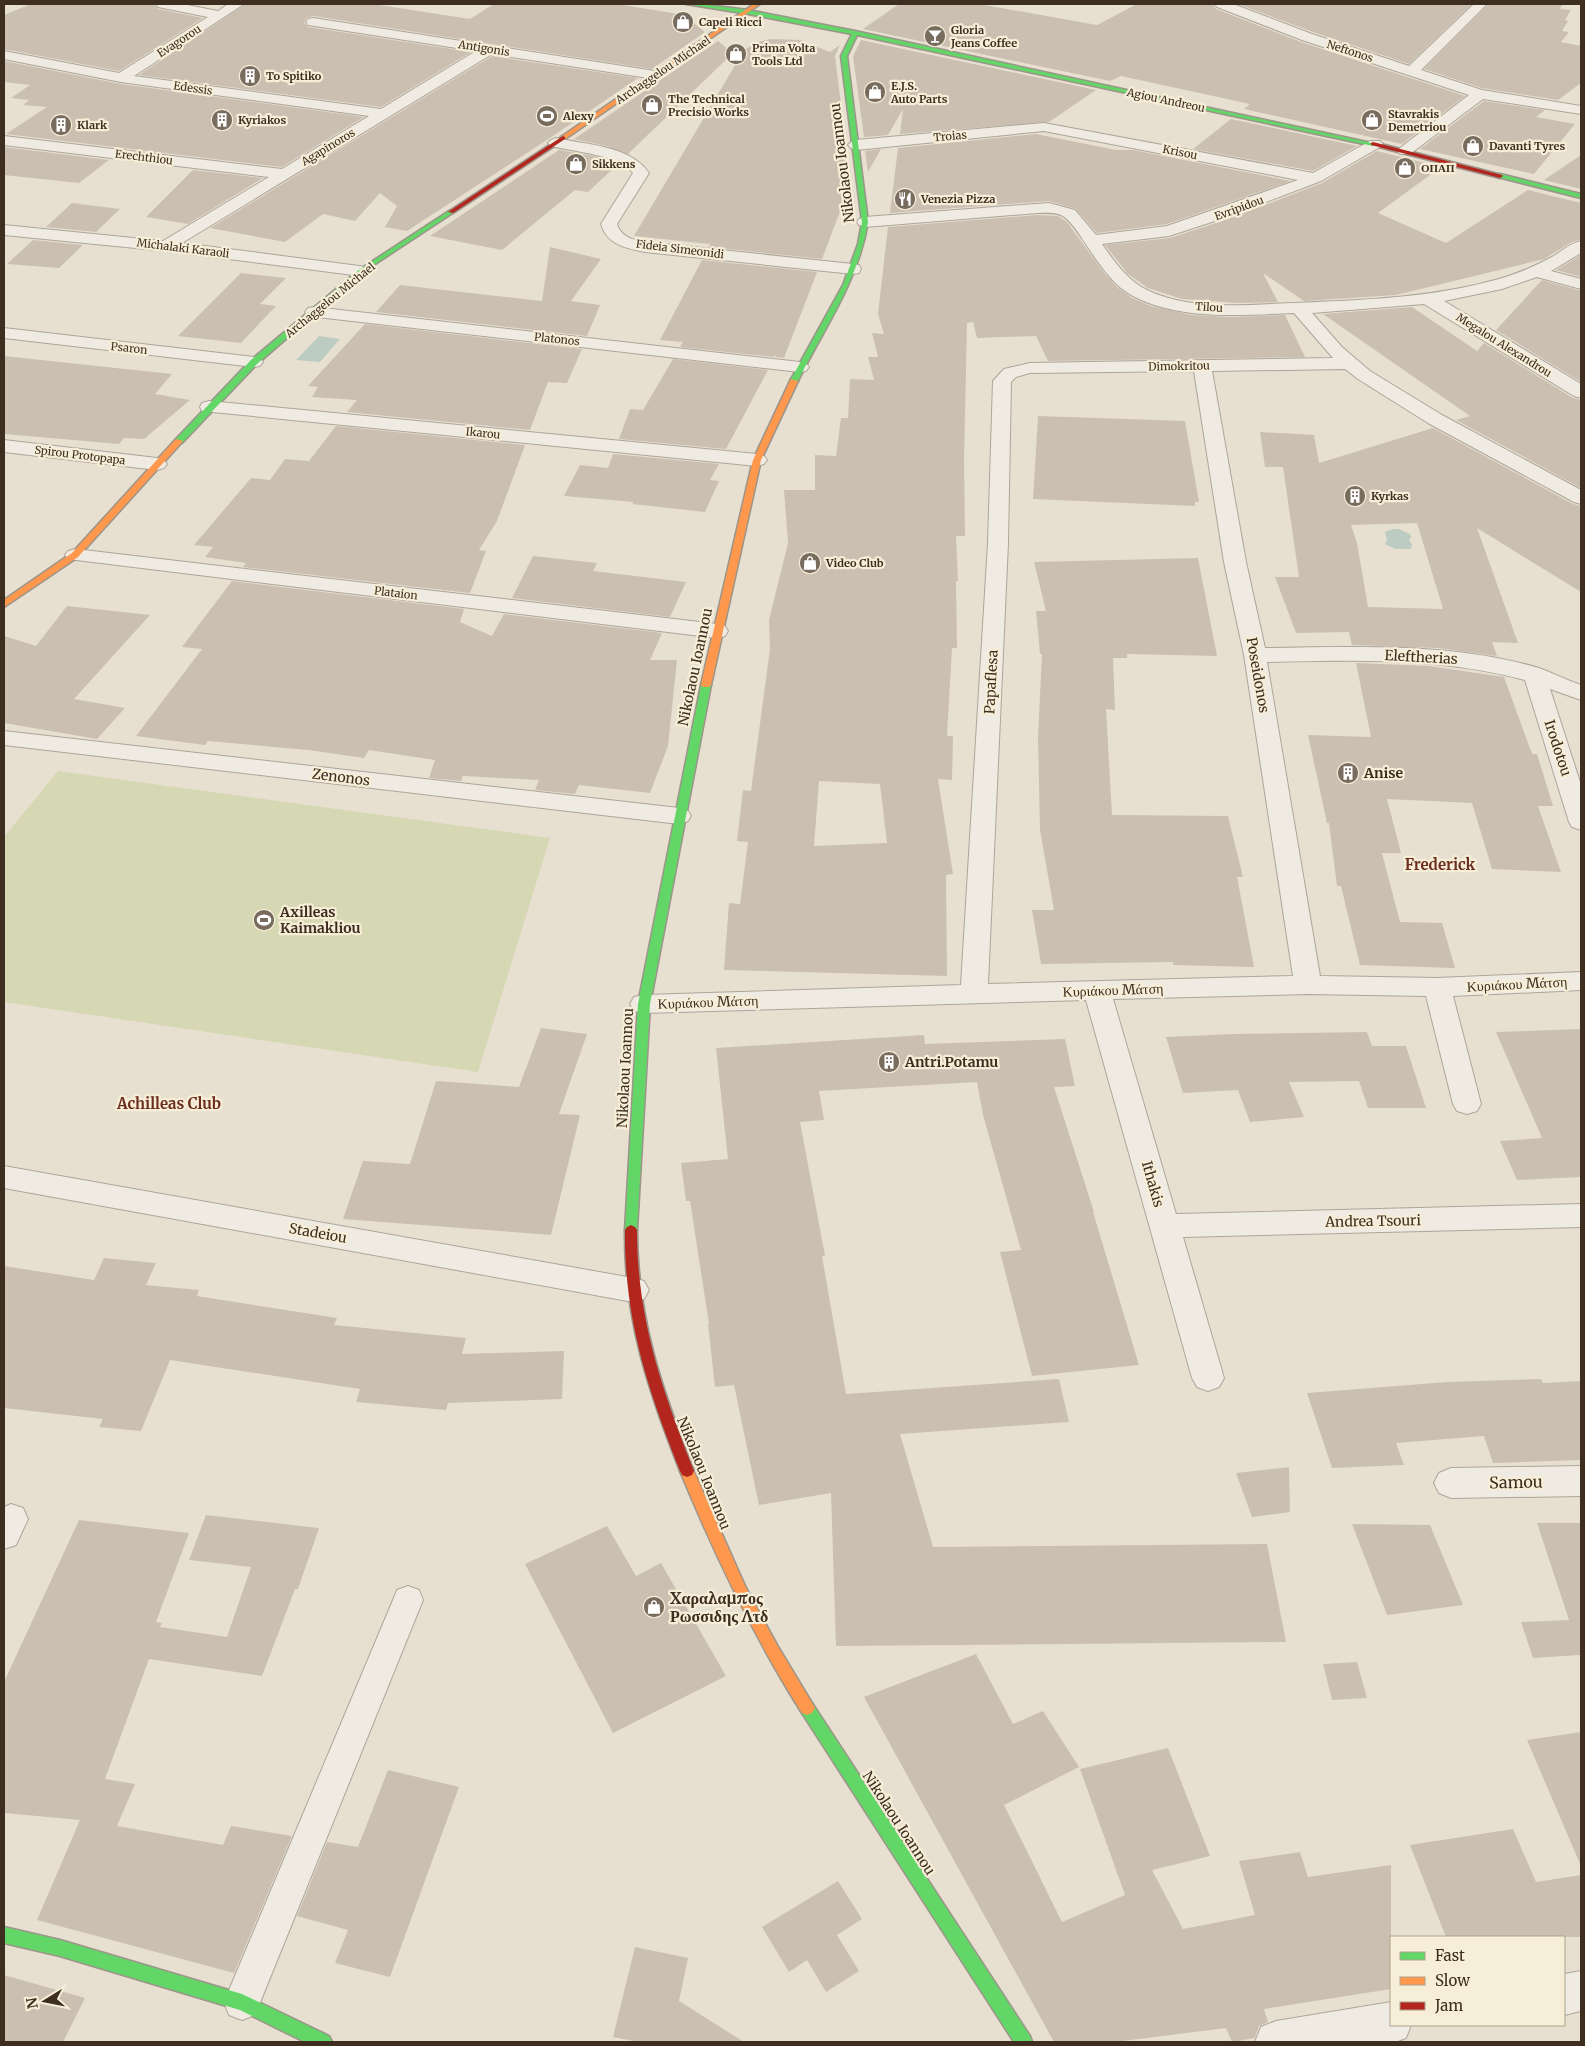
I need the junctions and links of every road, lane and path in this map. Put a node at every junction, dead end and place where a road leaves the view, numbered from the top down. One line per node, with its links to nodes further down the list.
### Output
1 (163, 4): 8 (street)
2 (237, 4): 8 (street, Evagorou)
3 (688, 4): 7 (street, Agiou Andreou)
4 (757, 4): 7 (street, Archaggelou Michael)
5 (1222, 4): 13 (street, Neftonos)
6 (1481, 4): 13 (street)
7 (748, 12): 10 (street, Agiou Andreou); 14 (street, Archaggelou Michael)
8 (220, 15): 15 (street, Evagorou)
9 (313, 22): 11 (street, Antigonis)
10 (855, 33): 22 (street, Nikolaou Ioannou); 23 (street, Agiou Andreou)
11 (490, 49): 14 (street, Antigonis); 18 (street, Agapinoros)
12 (4, 55): 15 (street, Edessis)
13 (1412, 71): 16 (street, Neftonos)
14 (655, 75): 21 (street, Archaggelou Michael)
15 (121, 78): 18 (street, Edessis)
16 (1480, 94): 17 (street, Neftonos); 24 (street)
17 (1581, 110)
18 (383, 114): 25 (street, Agapinoros)
19 (1044, 127): 22 (street, Troias); 26 (street, Krisou)
20 (4, 140): 25 (street, Erechthiou)
21 (556, 143): 33 (street, Fideia Simeonidi); 34 (street, Archaggelou Michael)
22 (856, 144): 28 (street, Nikolaou Ioannou)
23 (1375, 144): 24 (street, Agiou Andreou); 26 (street, Evripidou)
24 (1405, 151): 27 (street, Agiou Andreou)
25 (284, 174): 31 (street, Agapinoros)
26 (1315, 178): 30 (street, Evripidou)
27 (1581, 196)
28 (865, 222): 30 (street, Tilou); 33 (street, Nikolaou Ioannou)
29 (4, 230): 31 (street, Michalaki Karaoli)
30 (1092, 240): 38 (street, Tilou)
31 (166, 246): 34 (street, Michalaki Karaoli)
32 (1581, 246): 35 (street, Tilou)
33 (853, 268): 43 (street, Nikolaou Ioannou)
34 (361, 271): 39 (street, Archaggelou Michael)
35 (1537, 272): 36 (street); 37 (street, Tilou)
36 (1581, 284)
37 (1427, 298): 38 (street, Tilou); 46 (street, Megalou Alexandrou)
38 (1299, 308): 42 (street)
39 (314, 312): 41 (street, Archaggelou Michael); 43 (street, Platonos)
40 (4, 334): 41 (street, Psaron)
41 (254, 362): 47 (street, Archaggelou Michael)
42 (1349, 363): 44 (street, Dimokritou); 51 (street)
43 (800, 366): 49 (street, Nikolaou Ioannou)
44 (1202, 366): 45 (street, Dimokritou); 55 (street, Poseidonos)
45 (1010, 373): 65 (street, Papaflesa)
46 (1581, 392)
47 (210, 407): 49 (street, Ikarou); 50 (street, Archaggelou Michael)
48 (4, 446): 50 (street, Spirou Protopapa)
49 (757, 460): 54 (street, Nikolaou Ioannou)
50 (157, 464): 52 (street, Archaggelou Michael)
51 (1581, 498)
52 (75, 555): 53 (street, Archaggelou Michael); 54 (street, Plataion)
53 (4, 604)
54 (717, 630): 59 (street, Nikolaou Ioannou)
55 (1255, 655): 56 (street, Eleftherias); 62 (street, Poseidonos)
56 (1534, 674): 57 (street, Eleftherias); 60 (street, Irodotou)
57 (1581, 694)
58 (4, 738): 59 (street, Zenonos)
59 (679, 816): 66 (street, Nikolaou Ioannou)
60 (1581, 822)
61 (1581, 981): 63 (street, Κυριάκου Μάτση)
62 (1308, 985): 63 (street, Κυριάκου Μάτση); 64 (street, Κυριάκου Μάτση)
63 (1437, 987): 67 (street)
64 (1097, 990): 65 (street, Κυριάκου Μάτση); 70 (street, Ithakis)
65 (974, 995): 66 (street, Κυριάκου Μάτση)
66 (644, 1004): 71 (street, Nikolaou Ioannou)
67 (1468, 1104)
68 (4, 1177): 71 (street, Stadeiou)
69 (1581, 1216): 70 (street, Andrea Tsouri)
70 (1166, 1226): 72 (street, Ithakis)
71 (633, 1290): 82 (street, Nikolaou Ioannou)
72 (1208, 1378)
73 (1581, 1481): 74 (street, Samou)
74 (1451, 1483)
75 (408, 1600): 79 (lane)
76 (4, 1935): 79 (street)
77 (1581, 1991): 78 (street)
78 (1565, 1994)
79 (242, 2002): 81 (street)
80 (1390, 2023): 83 (street)
81 (323, 2042)
82 (1024, 2042)
83 (1276, 2042)

